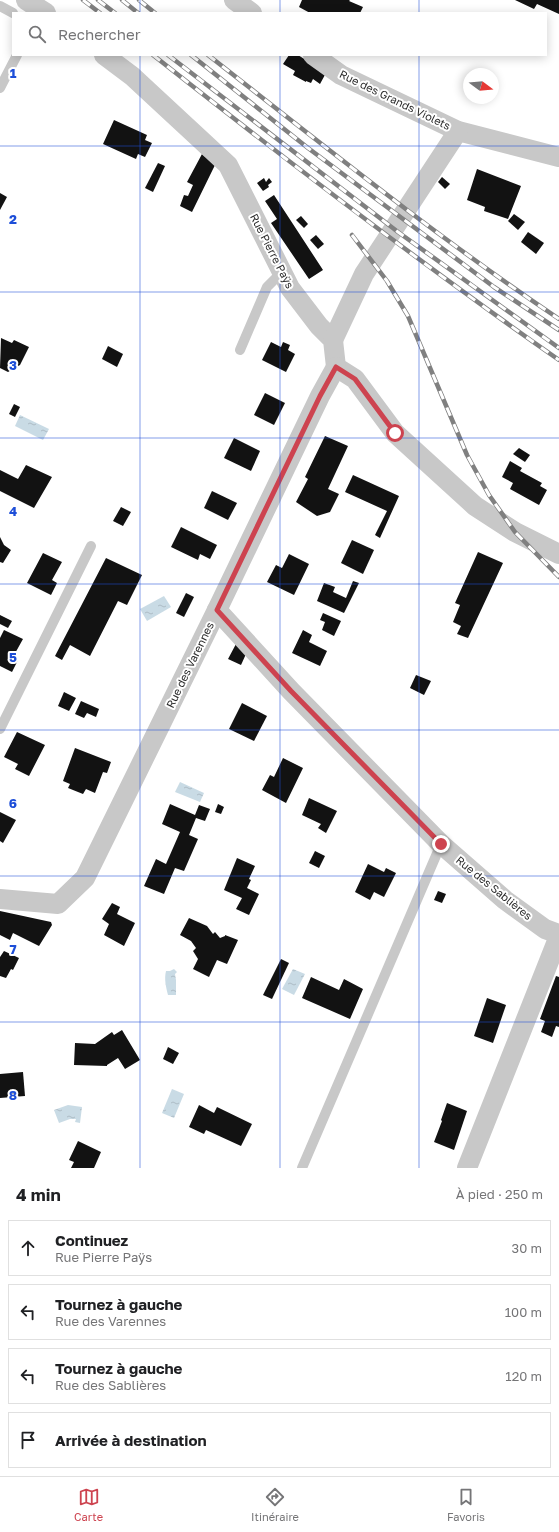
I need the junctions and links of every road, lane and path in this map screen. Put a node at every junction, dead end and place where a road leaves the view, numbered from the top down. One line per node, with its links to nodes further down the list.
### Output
1 (26, 0): 5 (street)
2 (234, 0): 6 (street)
3 (0, 6): 4 (lane)
4 (12, 12)
5 (44, 12)
6 (251, 12)
7 (16, 56): 10 (lane)
8 (105, 56): 13 (street, Rue Pierre Paÿs)
9 (314, 56): 11 (street, Rue des Grands Violets)
10 (0, 88)
11 (458, 131): 12 (street, Rue des Grands Violets); 14 (street)
12 (559, 157)
13 (282, 272): 14 (street, Rue Pierre Paÿs); 15 (lane)
14 (333, 340): 16 (street)
15 (240, 350)
16 (336, 367): 18 (street); 19 (street, Rue des Varennes)
17 (91, 546): 20 (lane)
18 (559, 554)
19 (217, 610): 21 (street, Rue des Sablières); 22 (street, Rue des Varennes)
20 (0, 729)
21 (441, 844): 23 (street, Rue des Sablières); 24 (lane)
22 (0, 900)
23 (559, 935): 25 (street)
24 (302, 1168)
25 (467, 1168)

